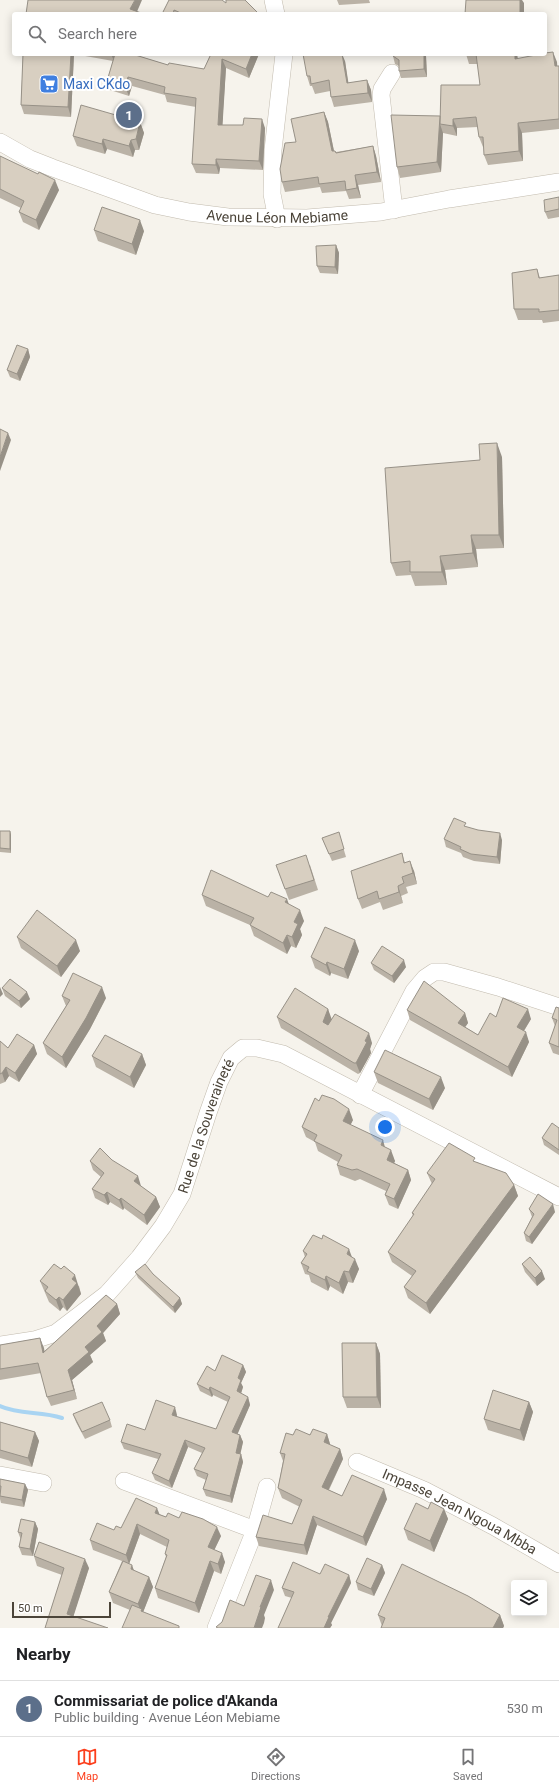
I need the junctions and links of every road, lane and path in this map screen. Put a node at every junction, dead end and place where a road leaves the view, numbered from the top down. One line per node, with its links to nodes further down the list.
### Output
1 (273, 0): 2 (street)
2 (276, 12)
3 (284, 56): 8 (street)
4 (392, 73): 7 (street)
5 (2, 142): 8 (street, Avenue Léon Mebiame)
6 (559, 182): 7 (street, Avenue Léon Mebiame)
7 (394, 210): 8 (street, Avenue Léon Mebiame)
8 (277, 219)
9 (559, 1008): 10 (street)
10 (360, 1095): 11 (street, Rue de la Souveraineté); 12 (street, Rue de la Souveraineté)
11 (559, 1198)
12 (0, 1345)
13 (357, 1462): 19 (street, Impasse Jean Ngoua Mbba)
14 (0, 1475): 16 (street)
15 (124, 1481): 18 (street)
16 (43, 1483)
17 (267, 1487): 18 (street)
18 (254, 1530): 20 (street)
19 (559, 1564)
20 (216, 1628)

